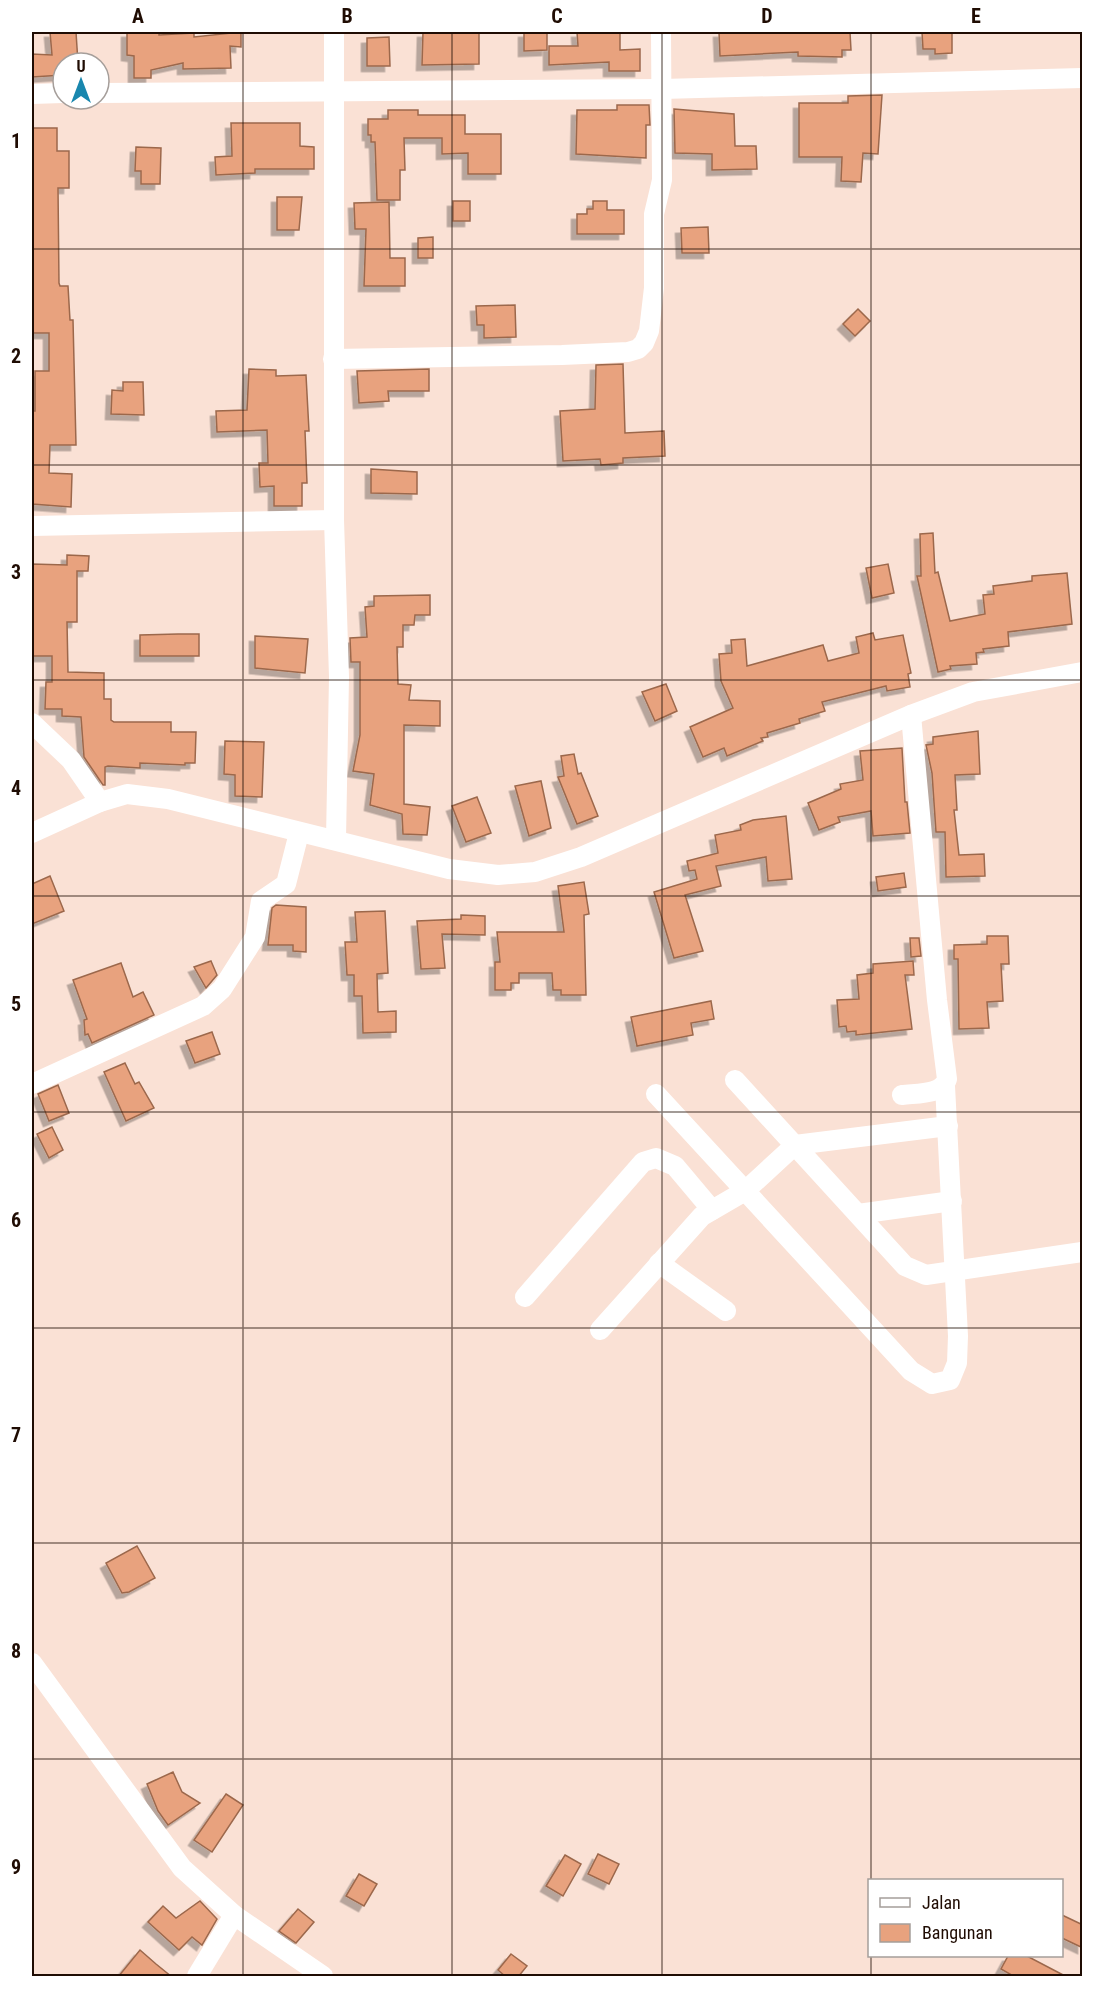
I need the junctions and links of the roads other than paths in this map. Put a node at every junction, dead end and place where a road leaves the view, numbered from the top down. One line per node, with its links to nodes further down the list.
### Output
1 (334, 32): 5 (street)
2 (661, 32): 4 (street)
3 (1083, 78): 4 (street)
4 (663, 89): 5 (street); 9 (street)
5 (335, 91): 7 (street); 9 (street)
6 (51, 93): 8 (street)
7 (111, 93)
8 (32, 94)
9 (333, 359): 10 (street)
10 (334, 520): 11 (street); 18 (street)
11 (32, 526)
12 (1083, 672): 13 (street)
13 (911, 715): 18 (street); 21 (street)
14 (32, 723): 15 (street)
15 (100, 802): 16 (street); 17 (street)
16 (32, 833)
17 (299, 833): 18 (street); 20 (street)
18 (336, 839)
19 (735, 1080): 25 (street)
20 (32, 1084)
21 (945, 1086): 23 (street); 24 (street)
22 (656, 1094): 26 (street)
23 (902, 1095)
24 (948, 1126): 25 (street); 27 (street)
25 (795, 1145): 26 (street); 29 (street)
26 (745, 1191): 28 (street); 32 (street)
27 (952, 1201): 29 (street); 32 (street)
28 (712, 1210): 31 (street); 33 (street)
29 (858, 1214): 32 (street)
30 (1083, 1252): 32 (street)
31 (659, 1263): 34 (street); 35 (street)
32 (957, 1270)
33 (525, 1297)
34 (726, 1311)
35 (600, 1330)
36 (32, 1663): 37 (street)
37 (234, 1915): 38 (street); 39 (street)
38 (197, 1977)
39 (323, 1977)

